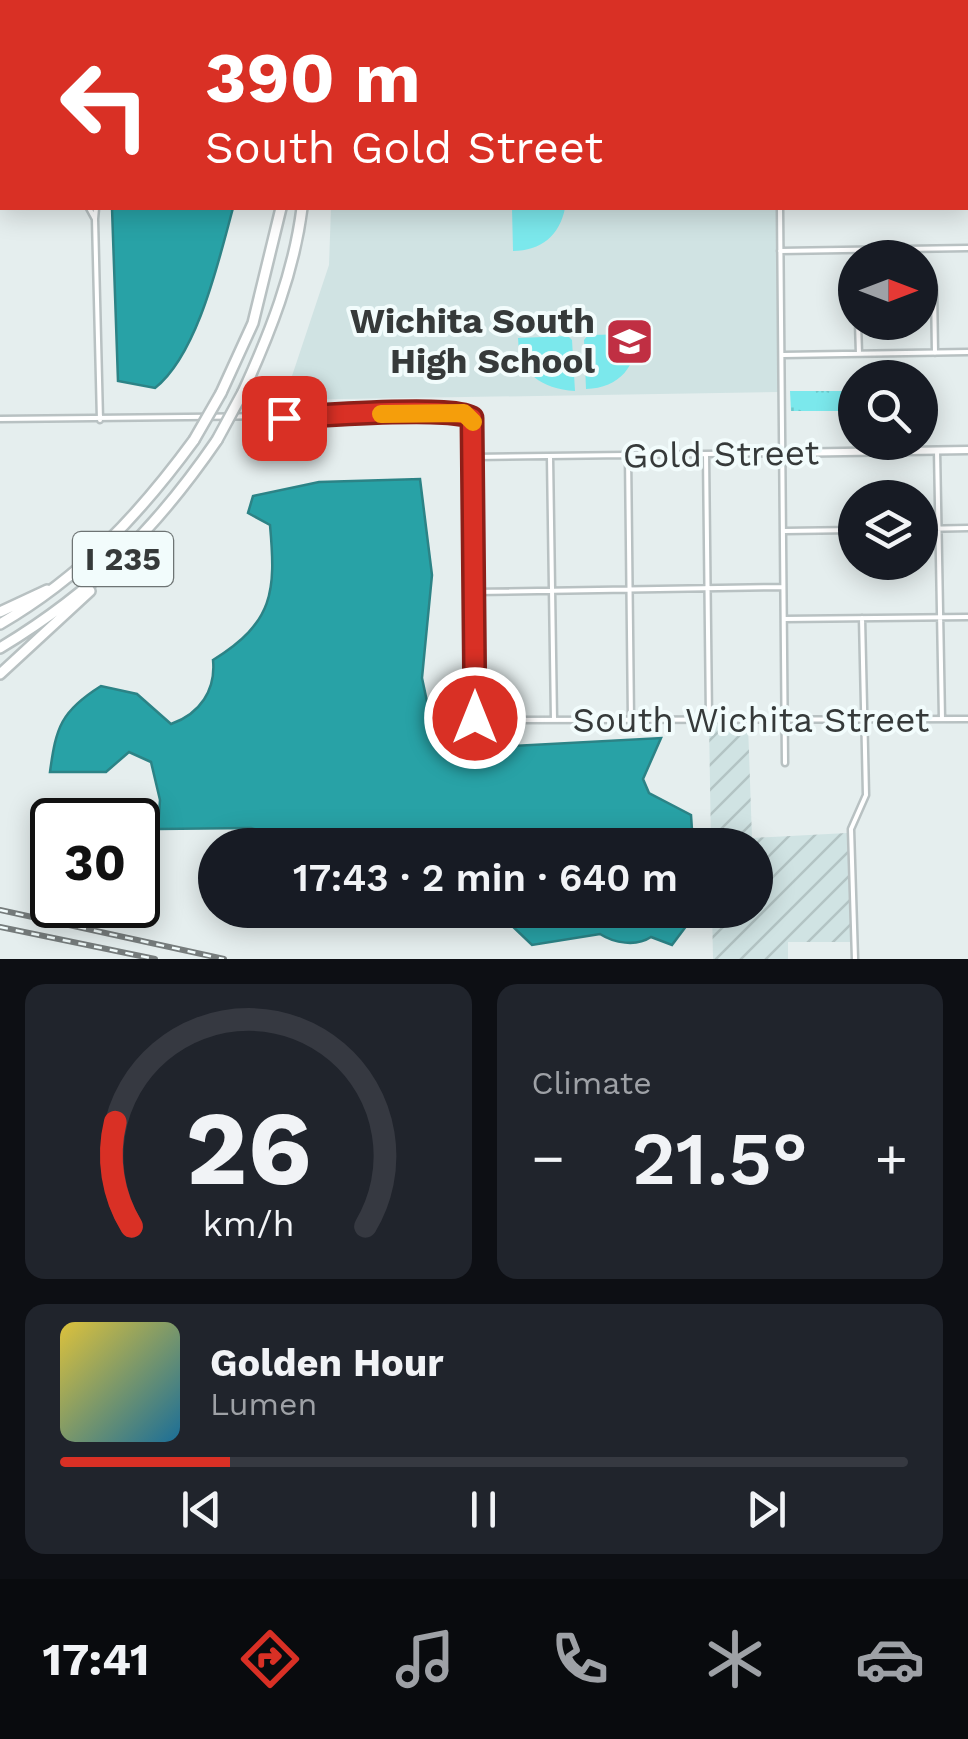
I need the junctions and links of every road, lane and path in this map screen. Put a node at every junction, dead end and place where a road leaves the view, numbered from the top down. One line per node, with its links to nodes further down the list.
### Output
1 (93, 210): 14 (street)
2 (281, 210): 29 (highway, I 235, bridge)
3 (301, 210): 28 (highway, I 235, bridge)
4 (780, 210): 6 (street)
5 (968, 248): 6 (street)
6 (780, 251): 12 (street)
7 (858, 340): 11 (street)
8 (934, 340): 10 (street)
9 (968, 352): 10 (street)
10 (934, 353): 11 (street)
11 (858, 354): 12 (street)
12 (781, 355): 18 (street)
13 (0, 419): 14 (street)
14 (100, 420): 21 (street)
15 (938, 450): 16 (street, Gold Street)
16 (968, 450)
17 (838, 452): 18 (street, Gold Street)
18 (782, 453): 19 (street, Gold Street); 26 (street)
19 (706, 454): 20 (street, Gold Street); 30 (street)
20 (628, 455): 22 (street, Gold Street); 32 (street)
21 (474, 457): 22 (street, Gold Street); 34 (street)
22 (550, 457): 33 (street)
23 (938, 528): 24 (street)
24 (968, 528)
25 (838, 530): 26 (street)
26 (783, 531): 31 (street)
27 (938, 558): 38 (street)
28 (109, 570): 41 (highway, I 235); 42 (highway)
29 (71, 576): 35 (highway); 40 (highway, I 235)
30 (707, 588): 31 (street); 32 (street); 43 (street)
31 (784, 588): 39 (street)
32 (630, 590): 33 (street); 47 (street)
33 (552, 591): 34 (street); 46 (street)
34 (475, 592): 46 (street, South Wichita Street)
35 (0, 612)
36 (968, 617): 38 (street)
37 (862, 618): 38 (street); 39 (street); 48 (street)
38 (940, 618): 44 (street)
39 (784, 619): 49 (street)
40 (0, 624)
41 (0, 648)
42 (0, 674)
43 (709, 719): 47 (street, South Wichita Street); 49 (street, South Wichita Street)
44 (942, 719): 45 (street, South Wichita Street); 48 (street, South Wichita Street)
45 (968, 719)
46 (554, 720): 47 (street, South Wichita Street)
47 (631, 720)
48 (864, 720): 49 (street, South Wichita Street); 51 (street)
49 (784, 721): 50 (street)
50 (785, 763)
51 (855, 959)

